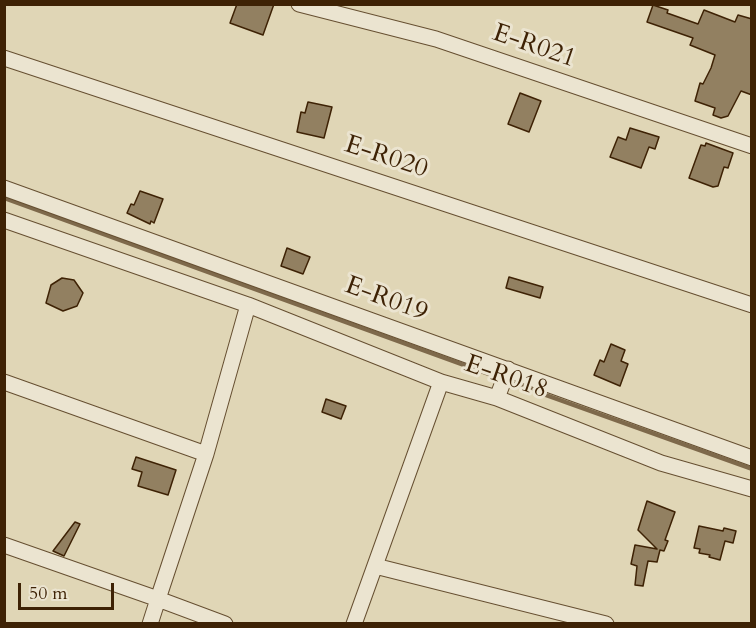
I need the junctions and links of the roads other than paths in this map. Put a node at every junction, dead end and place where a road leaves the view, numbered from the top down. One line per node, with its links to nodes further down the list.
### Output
1 (299, 4): 3 (street, E-R021)
2 (4, 58): 7 (street, E-R020)
3 (752, 146)
4 (4, 188): 8 (street, E-R019)
5 (4, 219): 6 (street, E-R018)
6 (248, 305): 10 (street, E-R018); 12 (street)
7 (752, 305)
8 (508, 369): 11 (street); 13 (street, E-R019)
9 (4, 382): 12 (street)
10 (441, 382): 11 (street, E-R018); 16 (street)
11 (497, 398): 14 (street, E-R018)
12 (206, 454): 17 (street)
13 (752, 458)
14 (752, 489)
15 (4, 545): 17 (street)
16 (375, 566): 20 (street); 21 (street)
17 (158, 599): 18 (street); 19 (street)
18 (150, 624)
19 (225, 624)
20 (354, 624)
21 (606, 624)

